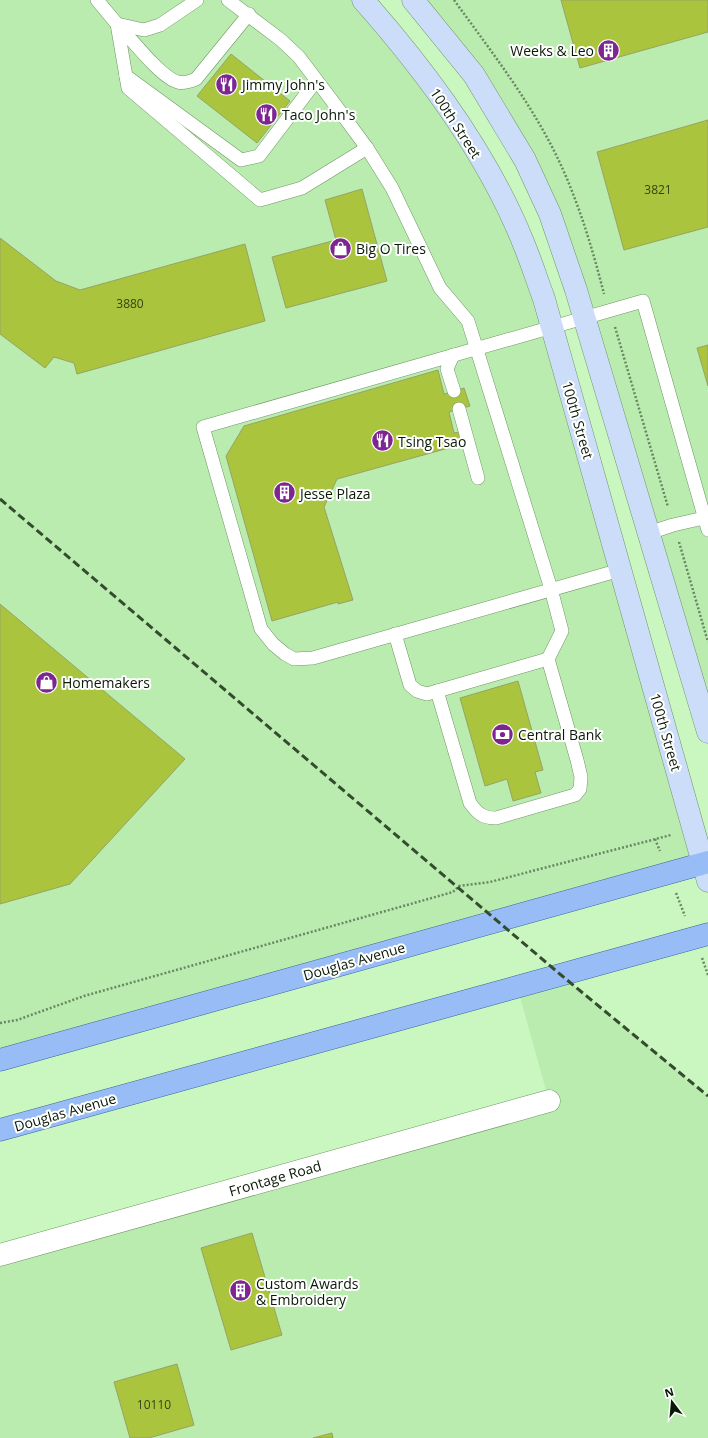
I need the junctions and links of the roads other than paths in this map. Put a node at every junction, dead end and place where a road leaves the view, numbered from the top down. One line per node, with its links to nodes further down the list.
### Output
1 (97, 0): 7 (lane)
2 (197, 0): 7 (lane)
3 (228, 0): 6 (lane)
4 (363, 0): 12 (main road, 100th Street)
5 (413, 0): 11 (main road)
6 (249, 14): 7 (lane); 9 (lane)
7 (117, 24): 8 (lane)
8 (126, 76): 9 (lane); 10 (lane)
9 (316, 81): 10 (lane)
10 (367, 148): 13 (lane)
11 (584, 318): 12 (lane); 18 (lane); 19 (main road)
12 (552, 327): 13 (lane); 20 (main road, 100th Street)
13 (476, 349): 14 (lane); 21 (lane)
14 (452, 355): 15 (lane); 22 (lane)
15 (454, 391)
16 (459, 409): 17 (lane)
17 (478, 478)
18 (706, 524): 19 (lane)
19 (649, 534): 25 (main road)
20 (620, 570): 21 (lane); 26 (main road, 100th Street)
21 (551, 589): 22 (lane); 23 (lane)
22 (395, 634): 24 (lane)
23 (548, 659): 24 (lane); 24 (lane)
24 (437, 690)
25 (708, 732)
26 (706, 869): 28 (main road, Douglas Avenue)
27 (701, 936): 30 (main road, Douglas Avenue)
28 (0, 1060)
29 (550, 1101): 31 (street, Frontage Road)
30 (0, 1130)
31 (0, 1255)

